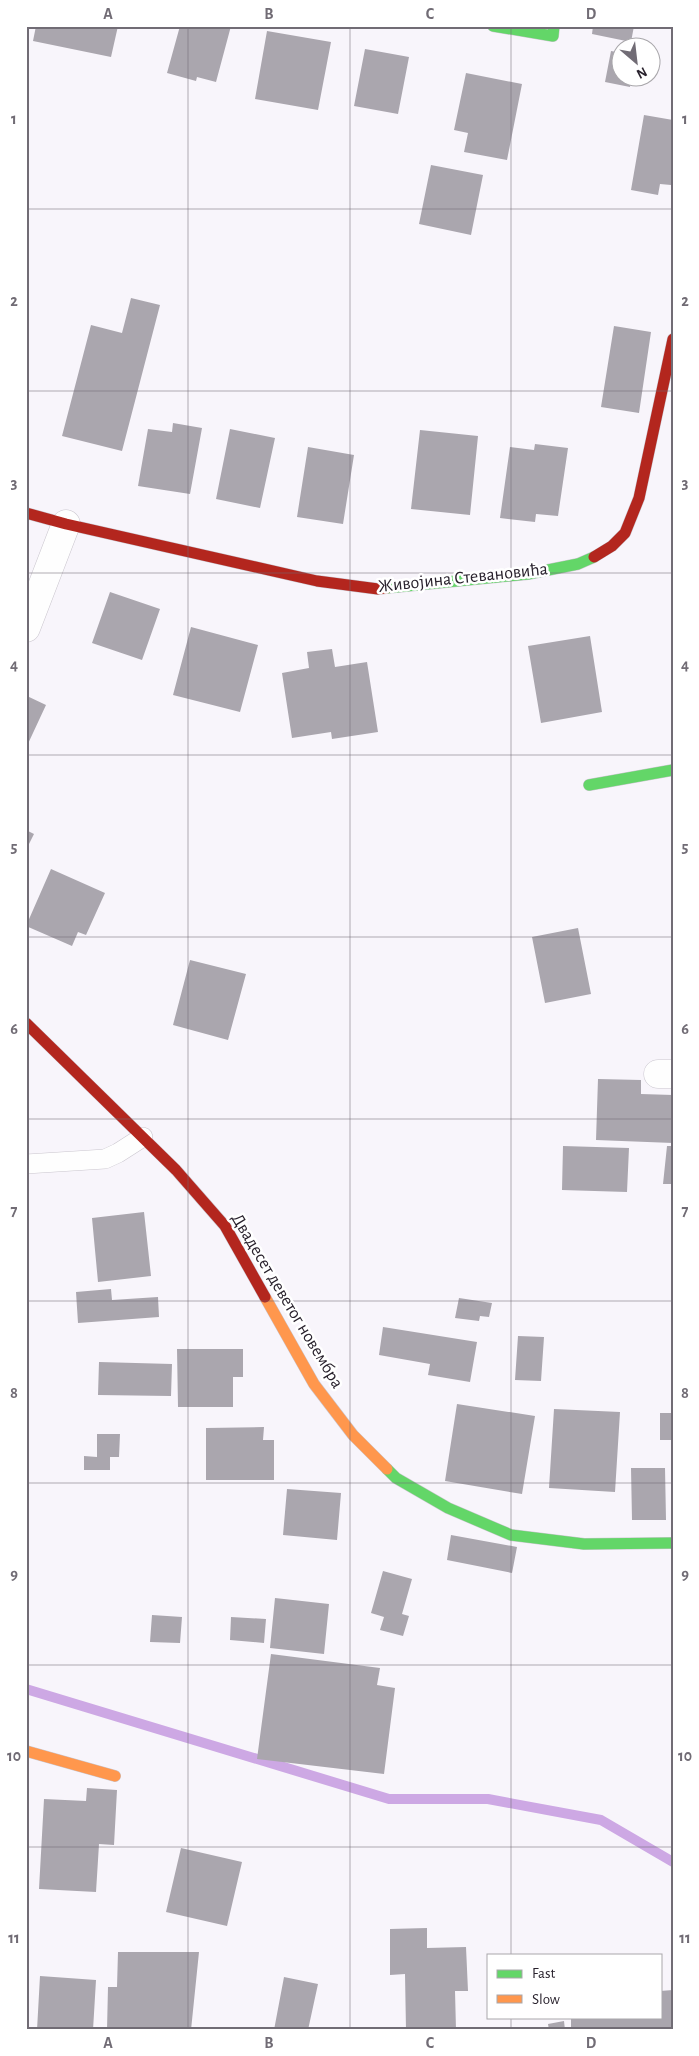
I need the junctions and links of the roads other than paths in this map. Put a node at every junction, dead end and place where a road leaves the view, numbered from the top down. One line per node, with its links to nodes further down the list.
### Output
1 (493, 26): 2 (street)
2 (554, 26)
3 (673, 339): 5 (street, Живојина Стевановића)
4 (26, 512): 5 (street, Живојина Стевановића)
5 (66, 524): 6 (street)
6 (26, 628)
7 (673, 770): 8 (street)
8 (589, 785)
9 (26, 1023): 10 (street, Двадесет деветог новембра)
10 (143, 1137): 11 (lane); 12 (street, Двадесет деветог новембра)
11 (26, 1164)
12 (673, 1543)
13 (26, 1752): 14 (street)
14 (115, 1776)

